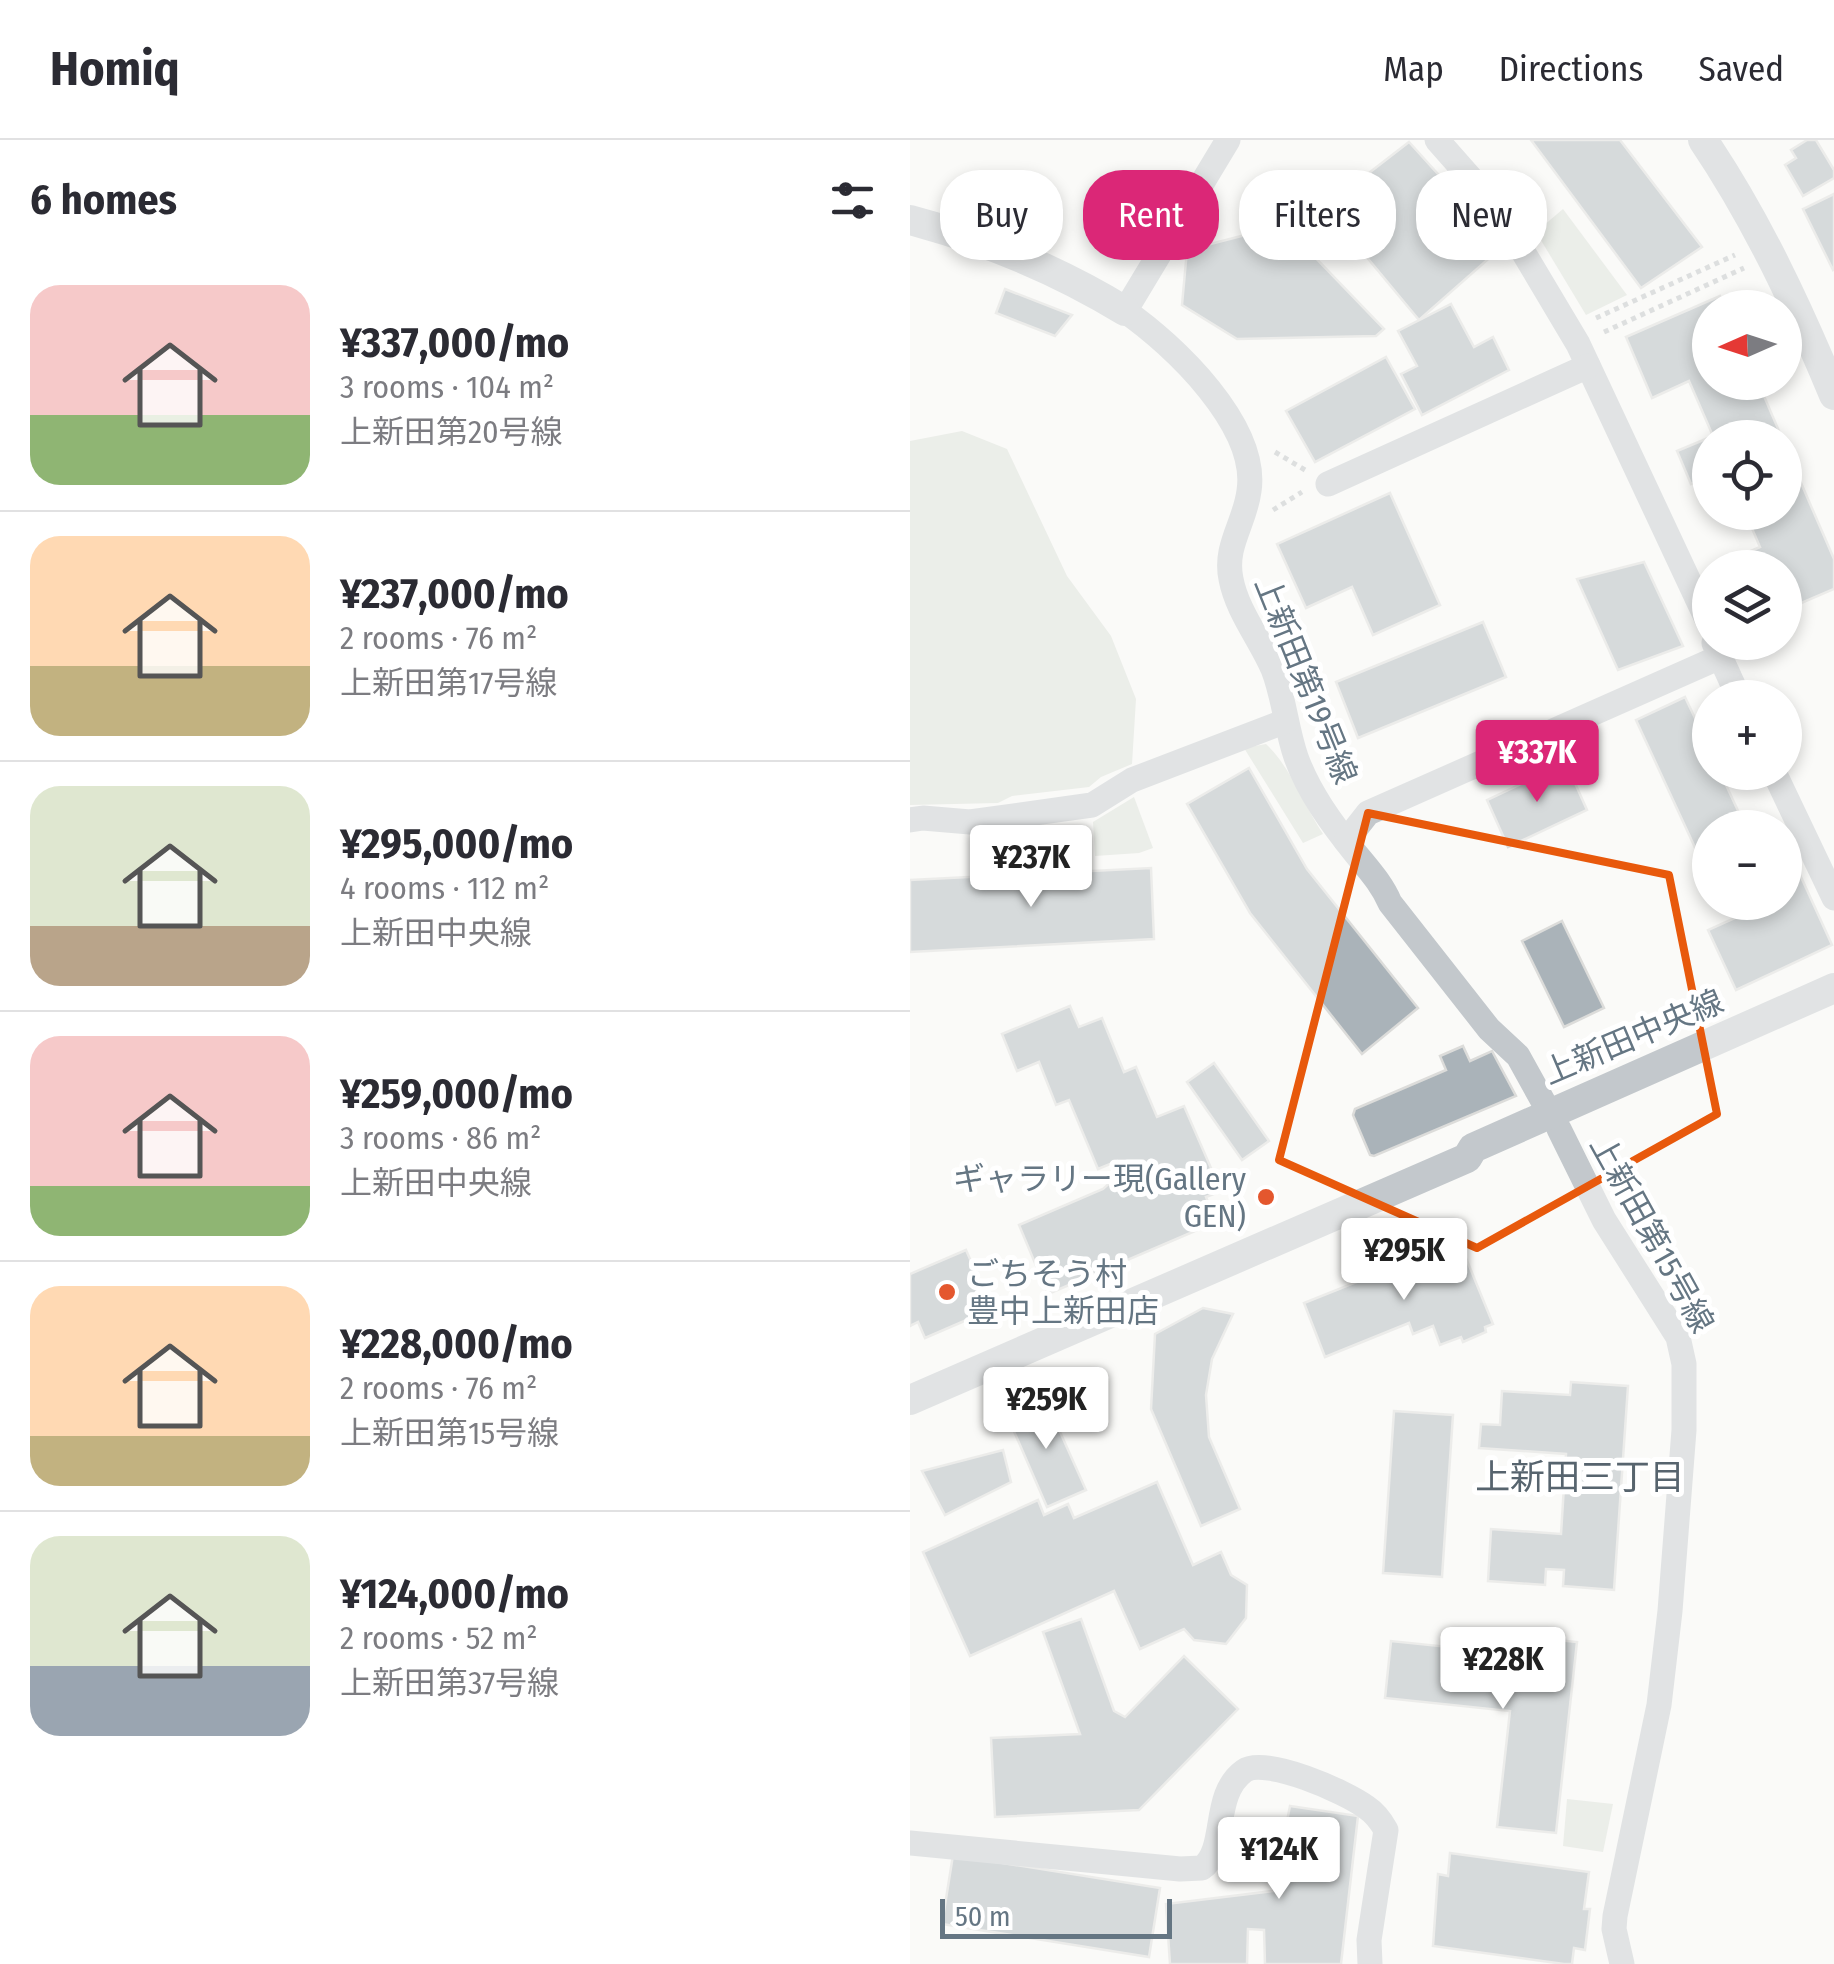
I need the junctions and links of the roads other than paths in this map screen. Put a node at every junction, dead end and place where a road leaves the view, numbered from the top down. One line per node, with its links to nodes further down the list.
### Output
1 (1228, 140): 5 (street)
2 (1437, 140): 6 (street)
3 (1703, 140): 7 (street)
4 (910, 220): 5 (street)
5 (1124, 311): 11 (street, 上新田第19号線)
6 (1579, 347): 8 (street); 9 (street)
7 (1834, 395)
8 (1320, 484)
9 (1692, 588)
10 (1696, 660): 14 (street)
11 (1286, 721): 13 (street); 14 (street, 上新田第19号線)
12 (1783, 790): 15 (street)
13 (910, 820)
14 (1346, 840): 18 (street, 上新田第19号線)
15 (1834, 898)
16 (1834, 988): 18 (street, 上新田中央線)
17 (1834, 1009): 18 (street, 上新田中央線)
18 (1554, 1120): 19 (street, 上新田中央線); 22 (street, 上新田第15号線)
19 (910, 1400)
20 (910, 1842): 21 (street)
21 (1370, 1964)
22 (1622, 1964)

